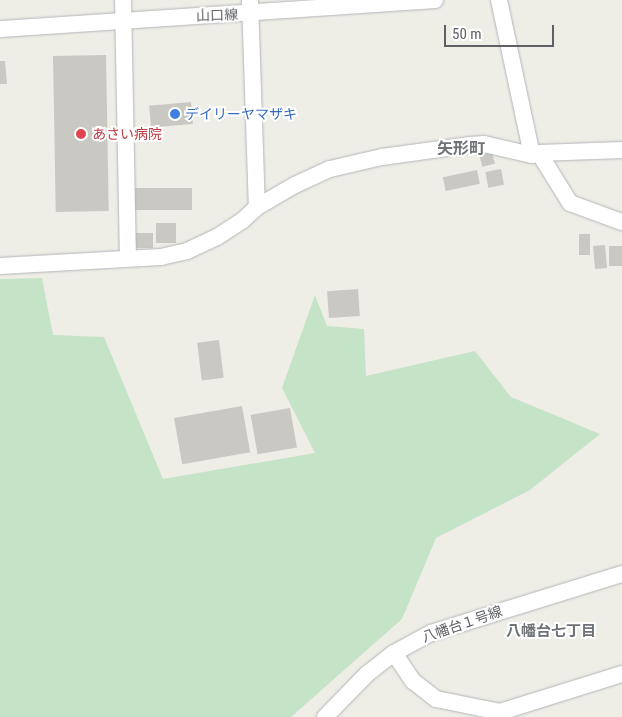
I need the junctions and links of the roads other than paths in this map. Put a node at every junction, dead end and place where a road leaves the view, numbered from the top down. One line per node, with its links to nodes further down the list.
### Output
1 (123, 0): 5 (street)
2 (434, 0): 4 (street, 山口線)
3 (499, 0): 8 (street)
4 (250, 7): 5 (street, 山口線); 9 (street)
5 (123, 19): 6 (street, 山口線); 11 (street)
6 (0, 29)
7 (622, 150): 8 (street)
8 (535, 154): 9 (street); 10 (street)
9 (257, 207): 11 (street)
10 (622, 222)
11 (128, 258): 12 (street)
12 (0, 266)
13 (622, 574): 14 (street, 八幡台１号線)
14 (394, 653): 15 (street); 16 (street, 八幡台１号線)
15 (622, 674)
16 (327, 716)

